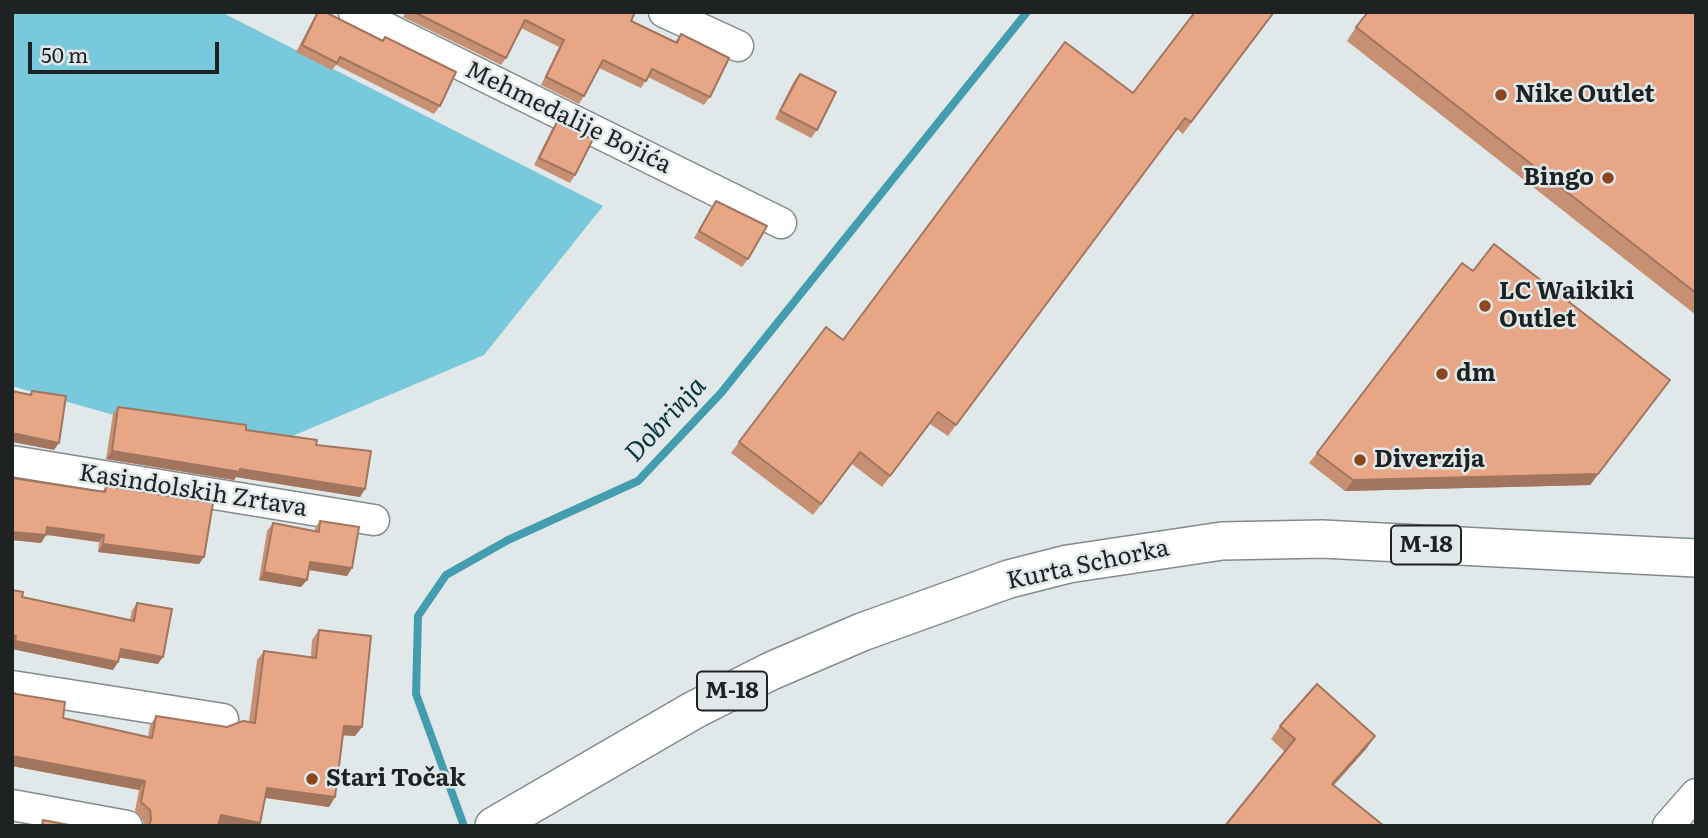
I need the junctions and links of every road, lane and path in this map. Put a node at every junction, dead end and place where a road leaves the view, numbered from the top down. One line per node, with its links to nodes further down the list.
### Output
1 (354, 12): 4 (street, Mehmedalije Bojića)
2 (664, 12): 3 (street)
3 (738, 46)
4 (781, 223)
5 (12, 461): 6 (street, Kasindolskih Zrtava)
6 (374, 520)
7 (1696, 558): 13 (main road, Kurta Schorka / M-18)
8 (12, 686): 9 (street)
9 (223, 719)
10 (1696, 794): 14 (street)
11 (12, 804): 12 (street)
12 (127, 826)
13 (494, 826)
14 (1668, 826)

